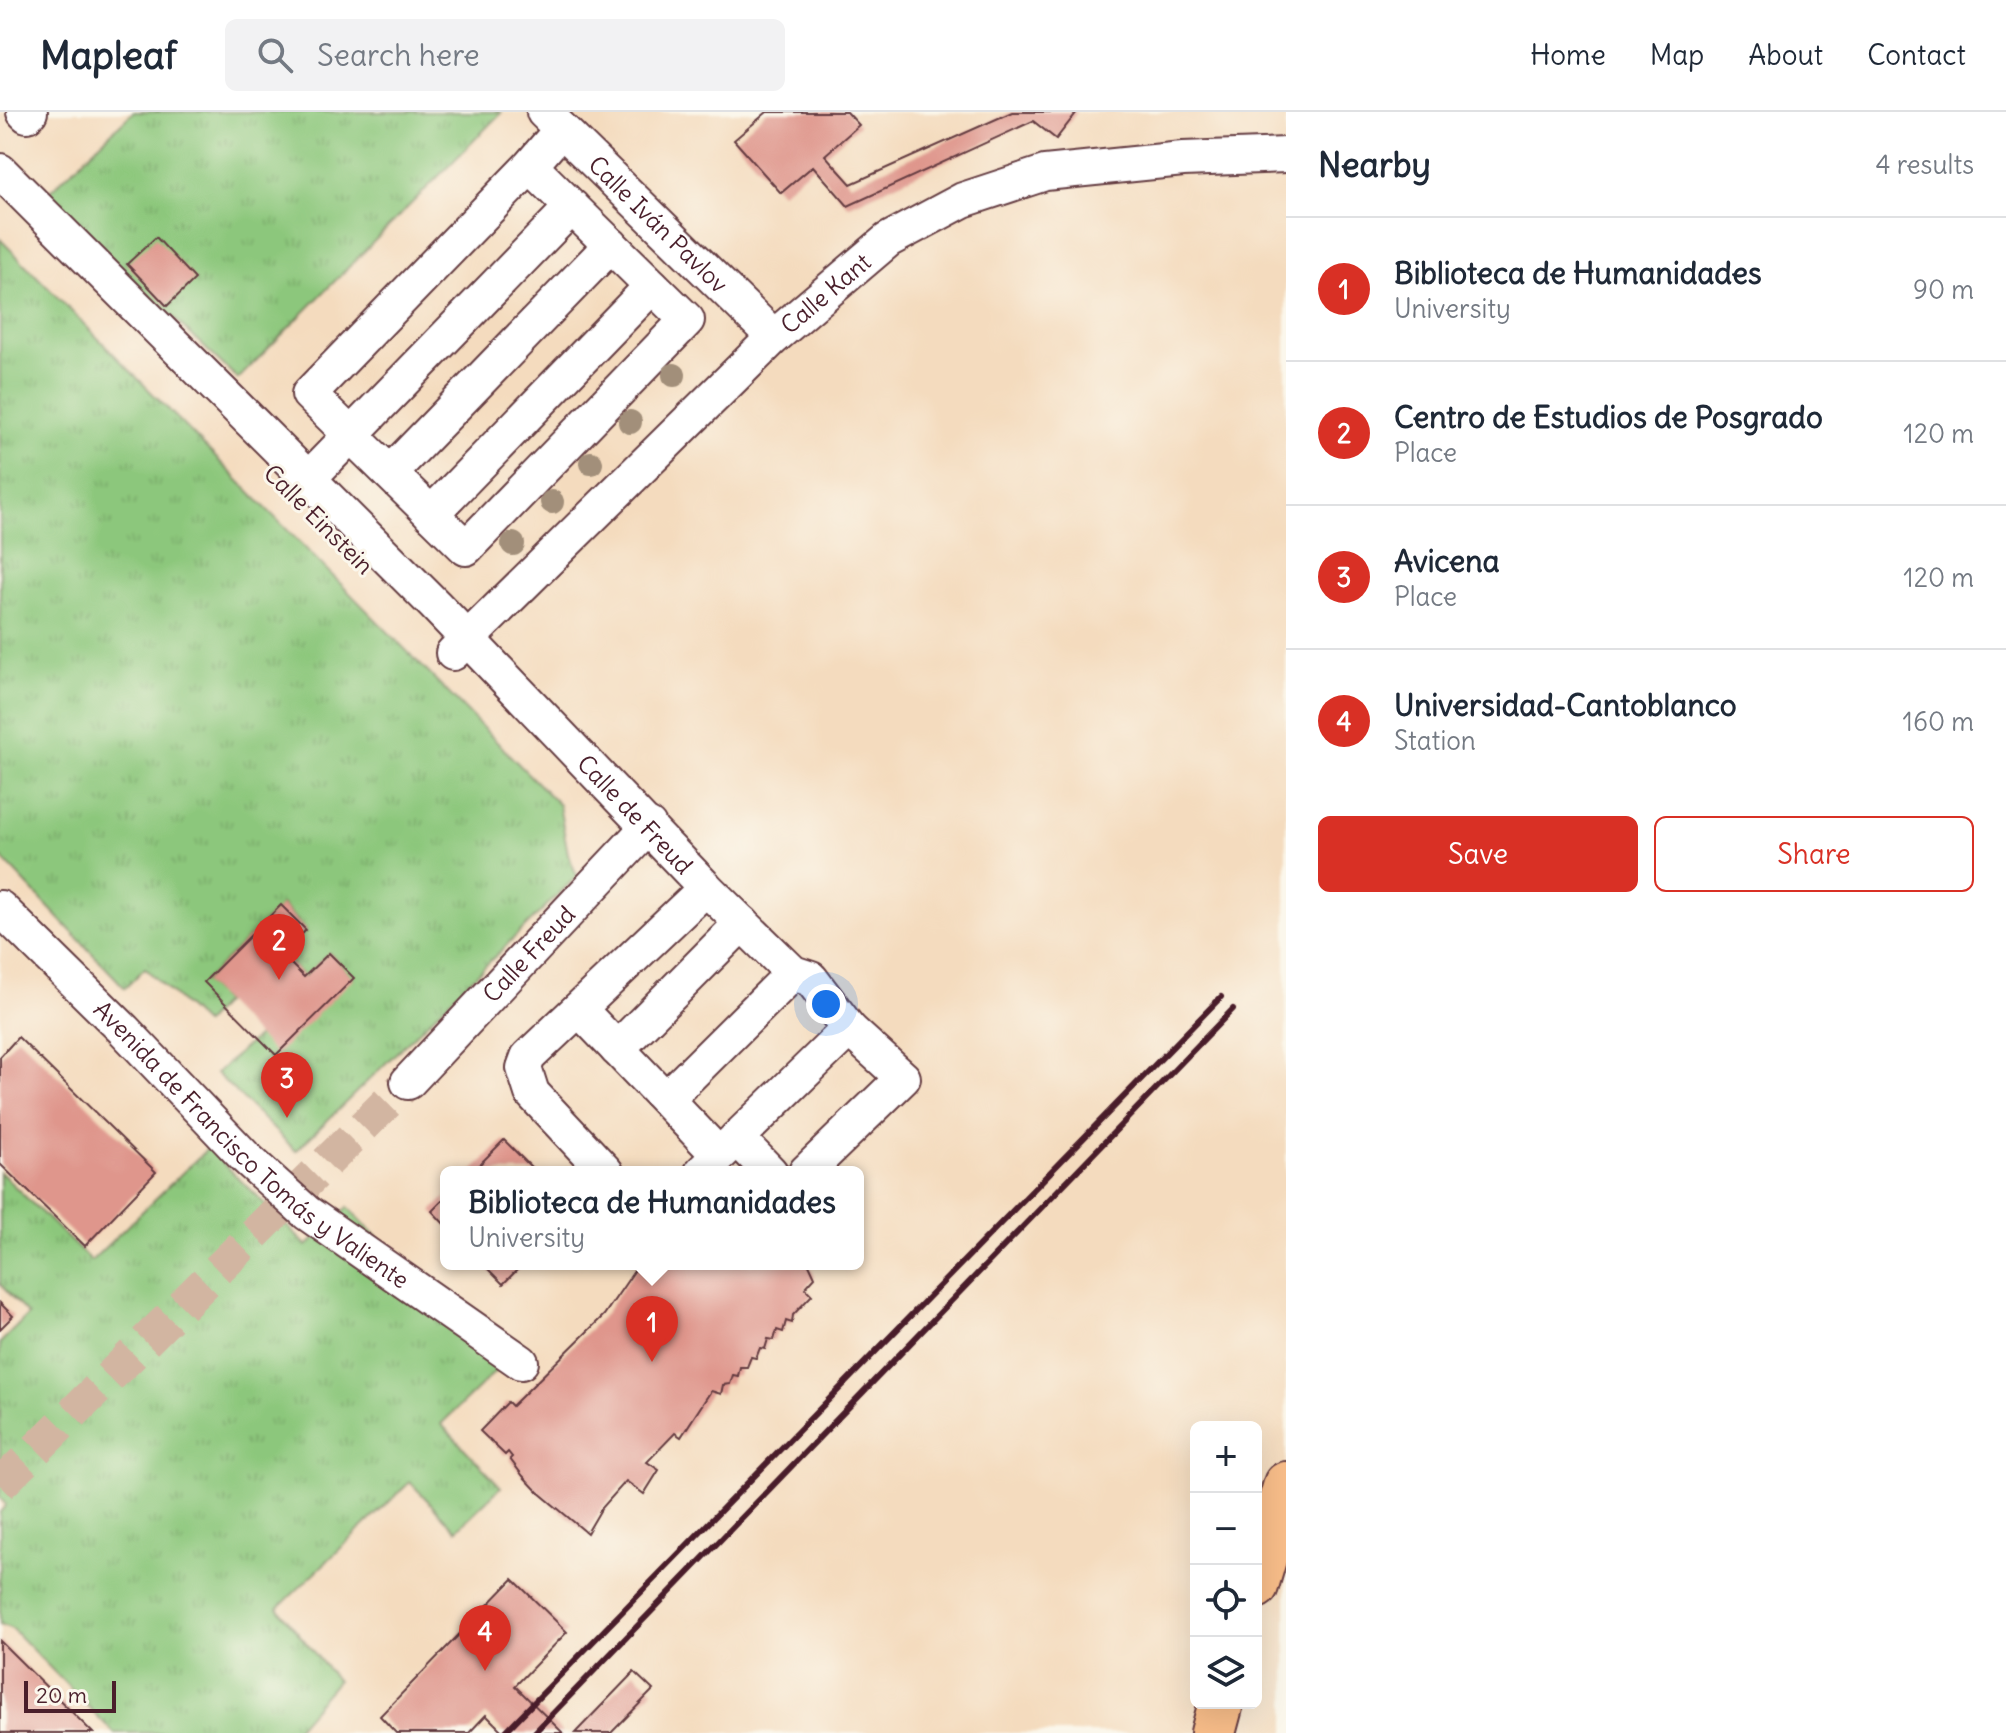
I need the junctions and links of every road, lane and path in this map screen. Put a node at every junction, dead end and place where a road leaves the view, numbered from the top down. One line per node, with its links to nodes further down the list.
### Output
1 (552, 121): 3 (street); 9 (street, Calle Iván Pavlov)
2 (1286, 155): 9 (street, Calle Kant)
3 (530, 166): 6 (street); 10 (street)
4 (0, 171): 12 (street, Calle Einstein)
5 (0, 201): 14 (street, Calle Einstein)
6 (572, 207): 7 (street); 10 (street)
7 (611, 245): 8 (street); 11 (street)
8 (652, 286): 13 (street); 13 (street)
9 (774, 337): 14 (street, Calle Kant)
10 (351, 435): 11 (street); 12 (street)
11 (390, 473): 13 (street)
12 (309, 478): 14 (street, Calle Einstein)
13 (431, 514)
14 (460, 646): 15 (street, Calle Einstein)
15 (641, 834): 16 (street, Calle de Freud); 23 (street, Calle Freud)
16 (706, 888): 18 (street, Calle de Freud); 20 (street)
17 (0, 908): 29 (street, Avenida de Francisco Tomás y Valiente)
18 (742, 923): 19 (street, Calle de Freud); 22 (street)
19 (802, 976): 21 (street, Calle de Freud); 24 (street)
20 (579, 1009): 22 (street); 26 (street)
21 (849, 1029): 25 (street); 28 (street, Calle de Freud)
22 (617, 1049): 24 (street)
23 (408, 1082)
24 (666, 1099): 25 (street)
25 (719, 1155): 27 (street)
26 (600, 1166)
27 (752, 1166)
28 (812, 1166)
29 (521, 1362)
30 (1286, 1484): 31 (highway)
31 (1262, 1566)
32 (1219, 1709): 33 (highway)
33 (1213, 1733)

